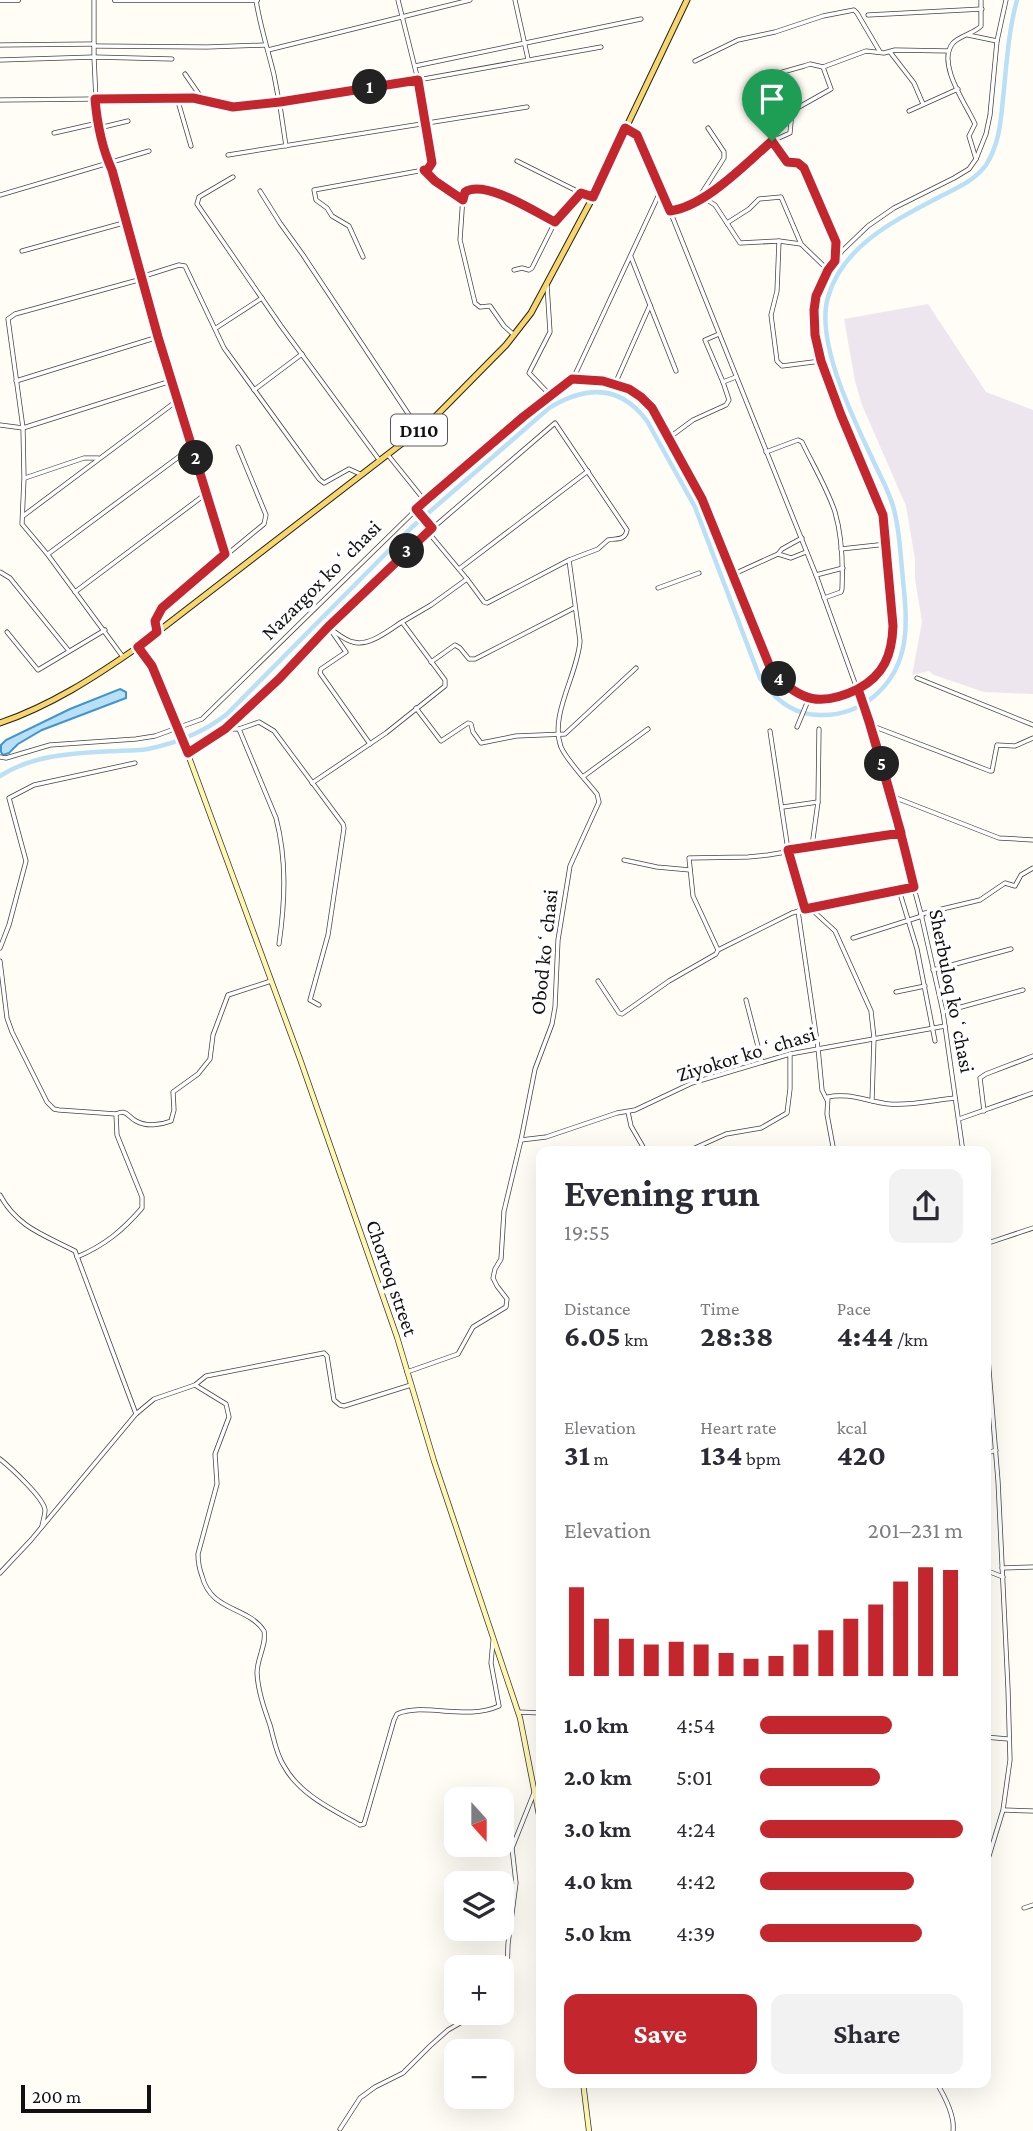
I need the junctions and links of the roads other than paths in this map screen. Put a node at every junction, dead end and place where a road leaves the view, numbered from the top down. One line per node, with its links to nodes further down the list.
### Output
1 (0, 0): 2 (street)
2 (18, 0)
3 (94, 0): 21 (street)
4 (115, 0): 5 (street)
5 (241, 0): 6 (street)
6 (257, 0): 22 (street)
7 (398, 0): 15 (street)
8 (470, 0): 15 (street)
9 (515, 0): 19 (street)
10 (687, 0): 49 (main road, D110)
11 (981, 0): 13 (street)
12 (1006, 0): 18 (street)
13 (982, 9): 14 (street); 17 (street)
14 (868, 15)
15 (402, 17): 22 (street); 32 (street)
16 (641, 19): 19 (street)
17 (967, 35): 18 (street); 25 (street)
18 (997, 41): 57 (street)
19 (523, 43): 29 (street); 32 (street)
20 (0, 45): 21 (street)
21 (94, 45): 22 (street); 27 (street)
22 (267, 47): 42 (street)
23 (601, 47): 29 (street)
24 (893, 51): 25 (street); 26 (street); 43 (street)
25 (949, 51): 37 (street)
26 (880, 52): 31 (street); 33 (street)
27 (94, 57): 28 (street); 30 (street); 39 (street)
28 (172, 59)
29 (527, 59): 36 (street)
30 (0, 60)
31 (695, 61)
32 (415, 66): 36 (street)
33 (823, 67): 35 (street); 52 (street)
34 (185, 74): 41 (street)
35 (758, 79)
36 (418, 80): 42 (street); 48 (street)
37 (958, 89): 43 (street); 57 (street)
38 (177, 98): 39 (street); 41 (street); 53 (street)
39 (95, 99): 40 (street); 47 (street)
40 (0, 100)
41 (203, 100): 42 (street)
42 (280, 102): 54 (street)
43 (925, 103): 45 (street)
44 (527, 107): 48 (street)
45 (909, 111)
46 (128, 121): 47 (street)
47 (98, 125): 51 (street); 59 (street)
48 (426, 125): 54 (street); 60 (street)
49 (625, 128): 62 (street, Sherbuloq koʻchasi); 66 (main road, D110)
50 (708, 128): 69 (street)
51 (54, 133)
52 (772, 141): 67 (street); 79 (street)
53 (191, 146)
54 (286, 146): 56 (street)
55 (149, 151): 59 (street)
56 (228, 155)
57 (976, 159): 79 (street)
58 (517, 161): 64 (street)
59 (109, 162): 65 (street); 71 (street)
60 (424, 170): 68 (street); 77 (street)
61 (233, 177): 84 (street)
62 (661, 190): 70 (street, Sherbuloq koʻchasi); 78 (street)
63 (260, 191): 104 (street)
64 (581, 193): 66 (street); 72 (street)
65 (0, 195)
66 (593, 197): 83 (main road, D110)
67 (704, 198): 69 (street); 73 (street)
68 (463, 200): 72 (street); 87 (street)
69 (696, 201): 70 (street)
70 (670, 211): 88 (street, Sherbuloq koʻchasi)
71 (127, 222): 76 (street); 82 (street)
72 (555, 222): 81 (street)
73 (727, 223): 74 (street); 75 (street)
74 (779, 241): 75 (street); 91 (street)
75 (801, 244): 80 (street)
76 (22, 251)
77 (363, 257)
78 (631, 257): 85 (street); 94 (street)
79 (835, 261): 80 (street)
80 (828, 270): 91 (street)
81 (514, 271)
82 (141, 278): 86 (street); 89 (street); 95 (street)
83 (547, 285): 87 (main road, D110); 100 (street)
84 (262, 298): 86 (street); 90 (street)
85 (650, 305): 92 (street); 98 (street)
86 (216, 328): 99 (street)
87 (514, 334): 104 (main road, D110)
88 (719, 334): 93 (street, Sherbuloq koʻchasi); 97 (street)
89 (158, 337): 95 (street); 96 (street)
90 (302, 355): 99 (street); 111 (street)
91 (821, 361): 121 (street)
92 (676, 371)
93 (736, 377): 97 (street); 108 (street, Sherbuloq koʻchasi)
94 (572, 379): 98 (street); 100 (street, Nazargox koʻchasi)
95 (16, 381): 103 (street)
96 (171, 381): 101 (street); 103 (street)
97 (723, 382): 105 (street)
98 (615, 384): 105 (street)
99 (254, 390): 113 (street)
100 (550, 395): 116 (street, Nazargox koʻchasi)
101 (178, 400): 106 (street); 110 (street)
102 (0, 425): 103 (street)
103 (23, 428): 114 (street)
104 (419, 430): 109 (main road, D110)
105 (670, 437): 132 (street)
106 (192, 447): 115 (street); 126 (street)
107 (238, 447): 124 (street)
108 (766, 452): 120 (street, Sherbuloq koʻchasi); 122 (street)
109 (388, 455): 111 (main road, D110); 116 (street)
110 (100, 458): 114 (street); 118 (street)
111 (380, 461): 113 (main road, D110)
112 (589, 471): 119 (street); 127 (street); 129 (street)
113 (362, 475): 143 (main road, D110)
114 (24, 478): 118 (street)
115 (207, 494): 124 (street); 136 (street)
116 (425, 501): 117 (street, Nazargox koʻchasi)
117 (416, 509): 119 (street); 157 (street, Nazargox koʻchasi)
118 (22, 517): 126 (street)
119 (430, 530): 129 (street); 140 (street)
120 (802, 538): 123 (street, Sherbuloq koʻchasi); 125 (street)
121 (887, 544): 122 (street); 150 (street)
122 (841, 549): 128 (street)
123 (807, 552): 125 (street); 133 (street, Sherbuloq koʻchasi)
124 (225, 554): 143 (street)
125 (778, 554): 132 (street)
126 (48, 555): 136 (street)
127 (569, 560): 134 (street); 138 (street)
128 (843, 568): 133 (street); 137 (street)
129 (459, 569): 134 (street)
130 (0, 572): 145 (street)
131 (699, 573): 135 (street)
132 (734, 574): 151 (street)
133 (816, 575): 137 (street, Sherbuloq koʻchasi)
134 (467, 579): 139 (street)
135 (658, 587)
136 (75, 592): 141 (street)
137 (824, 598): 150 (street, Sherbuloq koʻchasi)
138 (574, 608): 147 (street); 163 (street)
139 (402, 622): 140 (street); 147 (street)
140 (329, 628): 158 (street); 165 (street)
141 (105, 630): 145 (street); 146 (street)
142 (7, 632): 145 (street)
143 (157, 632): 144 (main road, D110)
144 (138, 647): 146 (main road, D110); 157 (main road, Chortoq street)
145 (69, 651)
146 (123, 657): 153 (main road, D110)
147 (432, 662): 152 (street)
148 (636, 668): 163 (street)
149 (917, 678): 156 (street)
150 (858, 689): 151 (street); 155 (street, Sherbuloq koʻchasi)
151 (807, 697): 154 (street)
152 (416, 708): 163 (street); 165 (street)
153 (0, 723)
154 (798, 725)
155 (870, 725): 164 (street); 171 (street, Sherbuloq koʻchasi)
156 (1033, 725)
157 (178, 728): 166 (main road, Chortoq street); 167 (street, Nazargox koʻchasi)
158 (225, 729): 159 (street); 166 (street)
159 (239, 729): 170 (street); 188 (street)
160 (648, 729): 169 (street)
161 (819, 729): 172 (street)
162 (770, 731): 173 (street)
163 (559, 735): 169 (street, Obod koʻchasi)
164 (1033, 738)
165 (370, 744): 170 (street)
166 (187, 751): 194 (main road, Chortoq street)
167 (0, 757)
168 (135, 763): 189 (street)
169 (584, 776): 218 (street, Obod koʻchasi)
170 (312, 783): 200 (street)
171 (891, 796): 174 (street, Sherbuloq koʻchasi); 175 (street)
172 (818, 802): 173 (street); 176 (street)
173 (783, 807): 177 (street)
174 (901, 833): 176 (street); 181 (street, Sherbuloq koʻchasi)
175 (1033, 840)
176 (812, 846): 177 (street)
177 (788, 850): 180 (street); 183 (street)
178 (624, 860): 180 (street)
179 (1033, 868): 185 (street)
180 (690, 870): 191 (street)
181 (914, 887): 182 (street); 185 (street, Sherbuloq koʻchasi)
182 (899, 890): 183 (street); 186 (street)
183 (807, 908): 184 (street); 204 (street)
184 (798, 911): 191 (street); 206 (street)
185 (921, 915): 186 (street); 193 (street, Sherbuloq koʻchasi)
186 (908, 921): 187 (street); 196 (street)
187 (853, 937)
188 (279, 944)
189 (0, 948)
190 (1011, 949): 193 (street)
191 (718, 950): 195 (street)
192 (0, 961): 216 (street)
193 (933, 970): 201 (street, Sherbuloq koʻchasi)
194 (271, 981): 216 (street); 227 (main road, Chortoq street)
195 (598, 981)
196 (925, 986): 198 (street); 203 (street)
197 (1023, 990): 201 (street)
198 (896, 992)
199 (746, 1000): 209 (street)
200 (319, 1005)
201 (943, 1012): 202 (street, Sherbuloq koʻchasi)
202 (945, 1026): 203 (street, Ziyokor koʻchasi); 211 (street, Sherbuloq koʻchasi)
203 (932, 1028): 204 (street, Ziyokor koʻchasi); 205 (street)
204 (874, 1038): 206 (street, Ziyokor koʻchasi); 213 (street)
205 (935, 1041)
206 (818, 1048): 207 (street, Ziyokor koʻchasi); 212 (street)
207 (790, 1054): 209 (street, Ziyokor koʻchasi); 220 (street)
208 (1033, 1056): 214 (street)
209 (762, 1062): 215 (street, Ziyokor koʻchasi)
210 (1033, 1093): 214 (street)
211 (956, 1098): 213 (street); 217 (street, Sherbuloq koʻchasi)
212 (827, 1100): 213 (street); 221 (street)
213 (872, 1101)
214 (984, 1111): 217 (street)
215 (628, 1112): 218 (street, Ziyokor koʻchasi); 219 (street)
216 (116, 1114): 226 (street)
217 (959, 1119): 222 (street, Sherbuloq koʻchasi)
218 (522, 1140): 227 (street)
219 (643, 1146)
220 (699, 1146)
221 (833, 1146)
222 (962, 1146)
223 (0, 1195): 226 (street)
224 (1033, 1228): 225 (street)
225 (991, 1242)
226 (77, 1257): 231 (street)
227 (407, 1372): 229 (main road, Chortoq street)
228 (195, 1385): 229 (street); 231 (street); 241 (street)
229 (411, 1385): 241 (main road, Chortoq street)
230 (991, 1393): 232 (street)
231 (136, 1414): 235 (street)
232 (996, 1450): 233 (street); 237 (street)
233 (991, 1452)
234 (0, 1459): 235 (street)
235 (42, 1527): 239 (street)
236 (1033, 1567): 237 (street)
237 (1002, 1568): 240 (street)
238 (991, 1572): 240 (street)
239 (0, 1573)
240 (1003, 1577): 245 (street)
241 (494, 1641): 242 (main road, Chortoq street)
242 (517, 1712): 243 (street); 246 (main road, Chortoq street)
243 (536, 1713)
244 (991, 1738): 245 (street)
245 (1008, 1739): 248 (street)
246 (535, 1791): 247 (main road, Chortoq street); 253 (street)
247 (536, 1797)
248 (1003, 1810): 249 (street); 250 (street)
249 (1033, 1811)
250 (991, 1849)
251 (1033, 1905): 252 (street)
252 (1024, 1908)
253 (508, 1955)
254 (456, 2025): 257 (street)
255 (584, 2088): 258 (main road)
256 (939, 2088): 259 (street)
257 (340, 2129)
258 (589, 2131)
259 (953, 2131)

